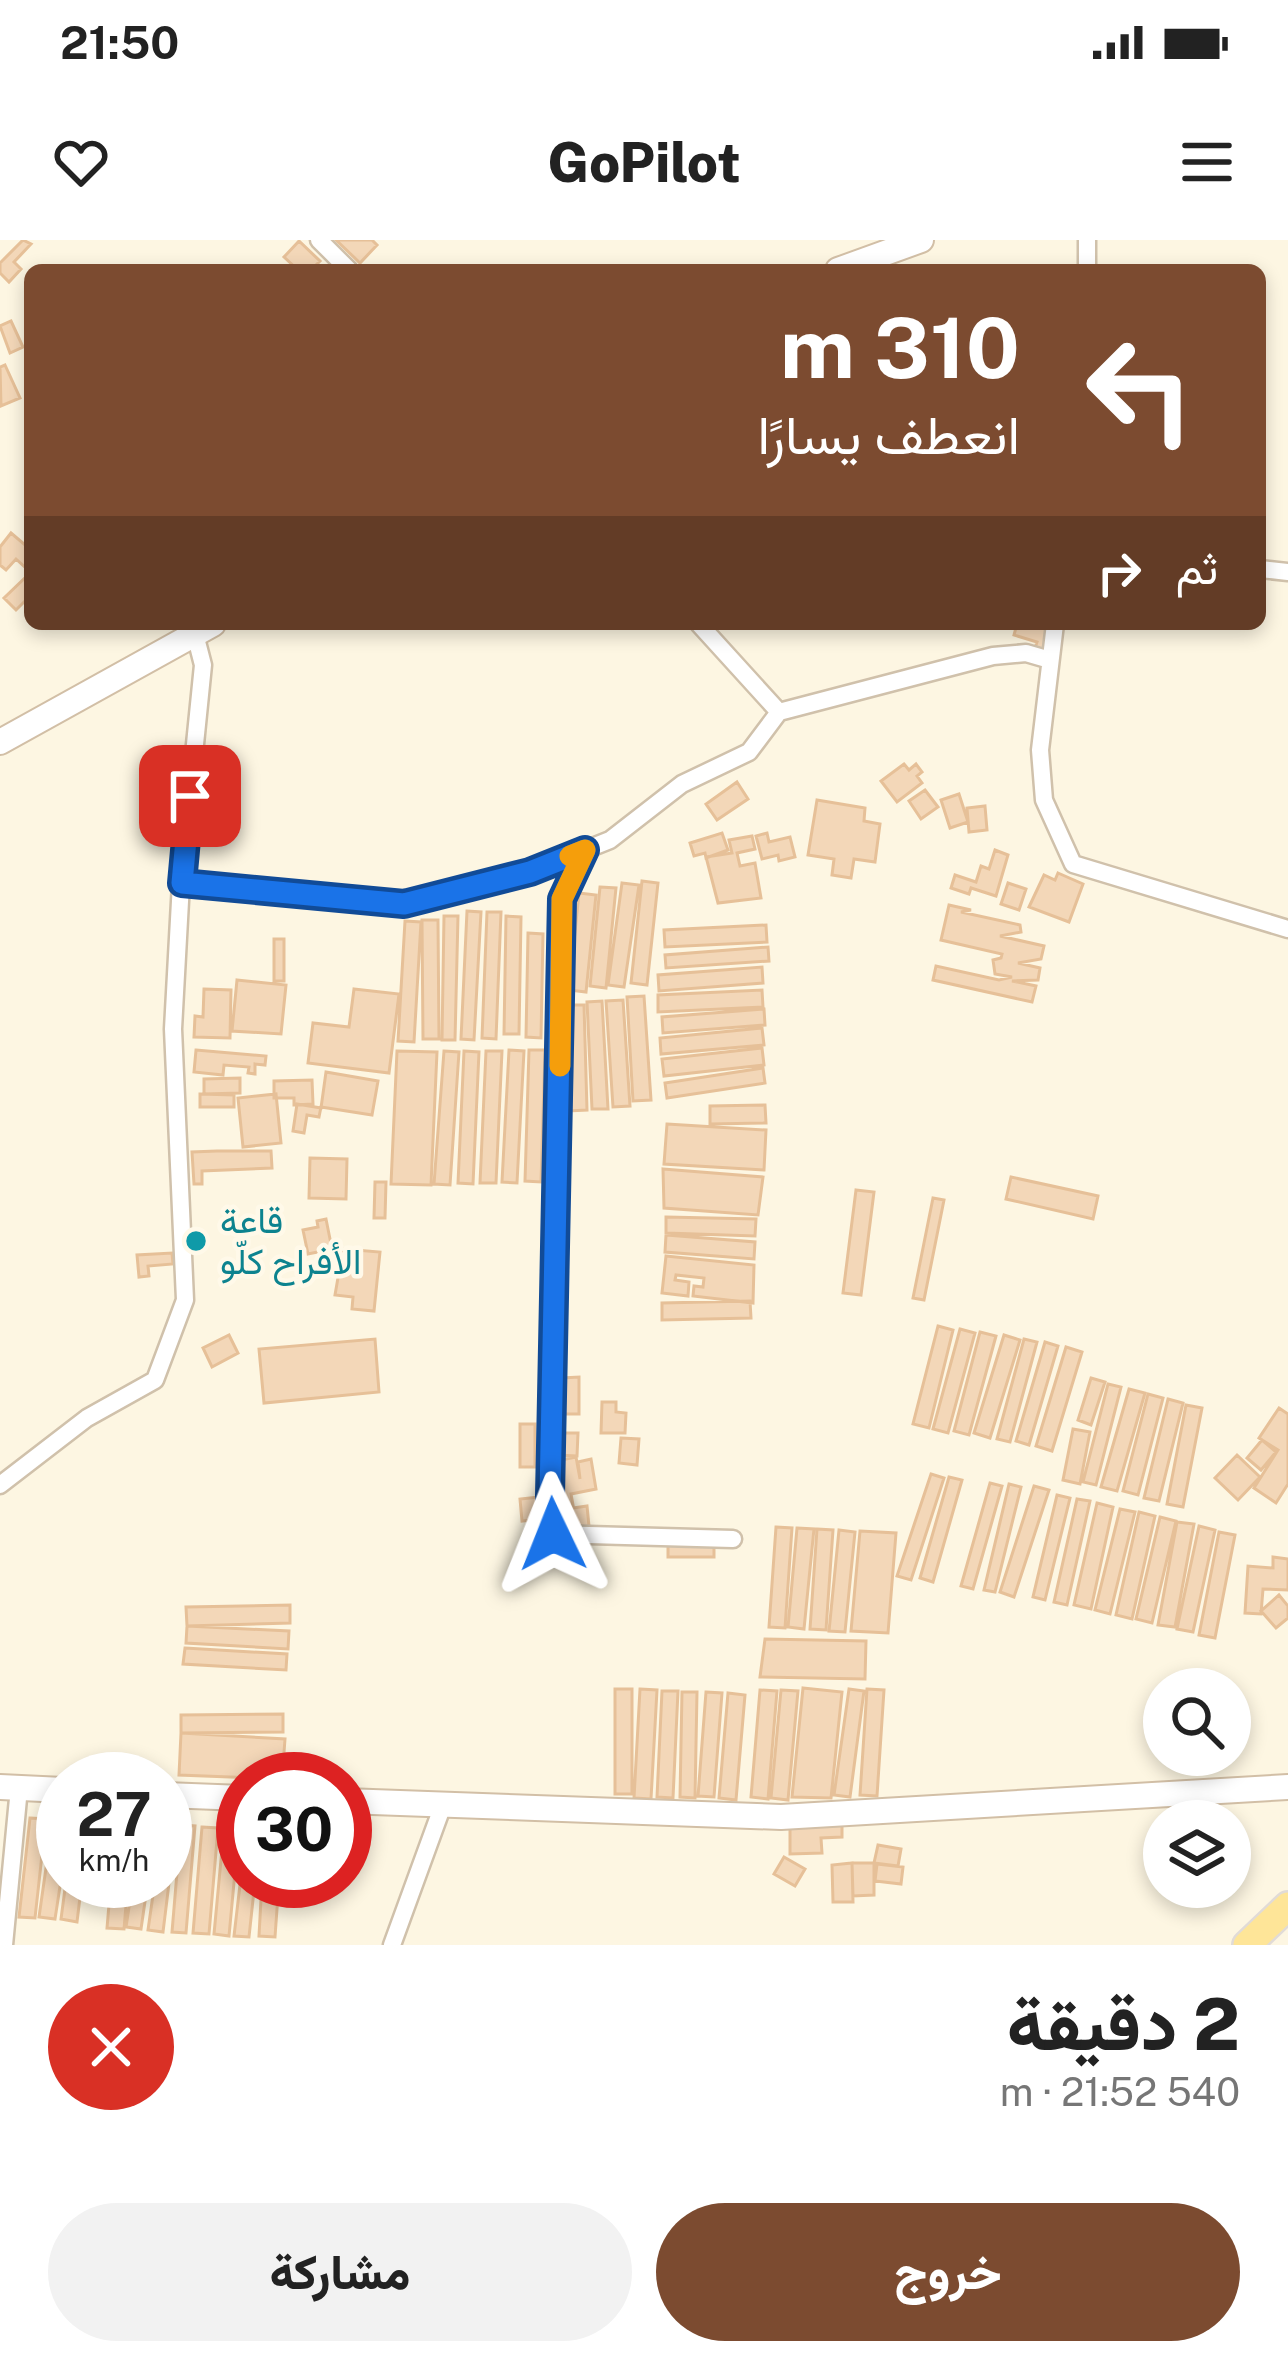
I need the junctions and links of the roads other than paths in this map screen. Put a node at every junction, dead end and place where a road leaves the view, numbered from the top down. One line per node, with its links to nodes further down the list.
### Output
1 (320, 240): 3 (street)
2 (921, 240): 4 (street)
3 (344, 264)
4 (855, 264)
5 (202, 630): 11 (street)
6 (204, 630): 13 (street)
7 (704, 630): 10 (street)
8 (1053, 630): 9 (street)
9 (1050, 661): 10 (street); 14 (street)
10 (778, 712): 12 (street)
11 (0, 742)
12 (585, 850): 13 (street); 16 (street)
13 (182, 883): 15 (street)
14 (1288, 929)
15 (0, 1485)
16 (733, 1539)
17 (1288, 1786): 20 (street)
18 (9, 1788): 22 (street)
19 (372, 1803): 20 (street)
20 (443, 1805): 23 (street)
21 (1288, 1906): 24 (main road)
22 (4, 1945)
23 (392, 1945)
24 (1247, 1945)

